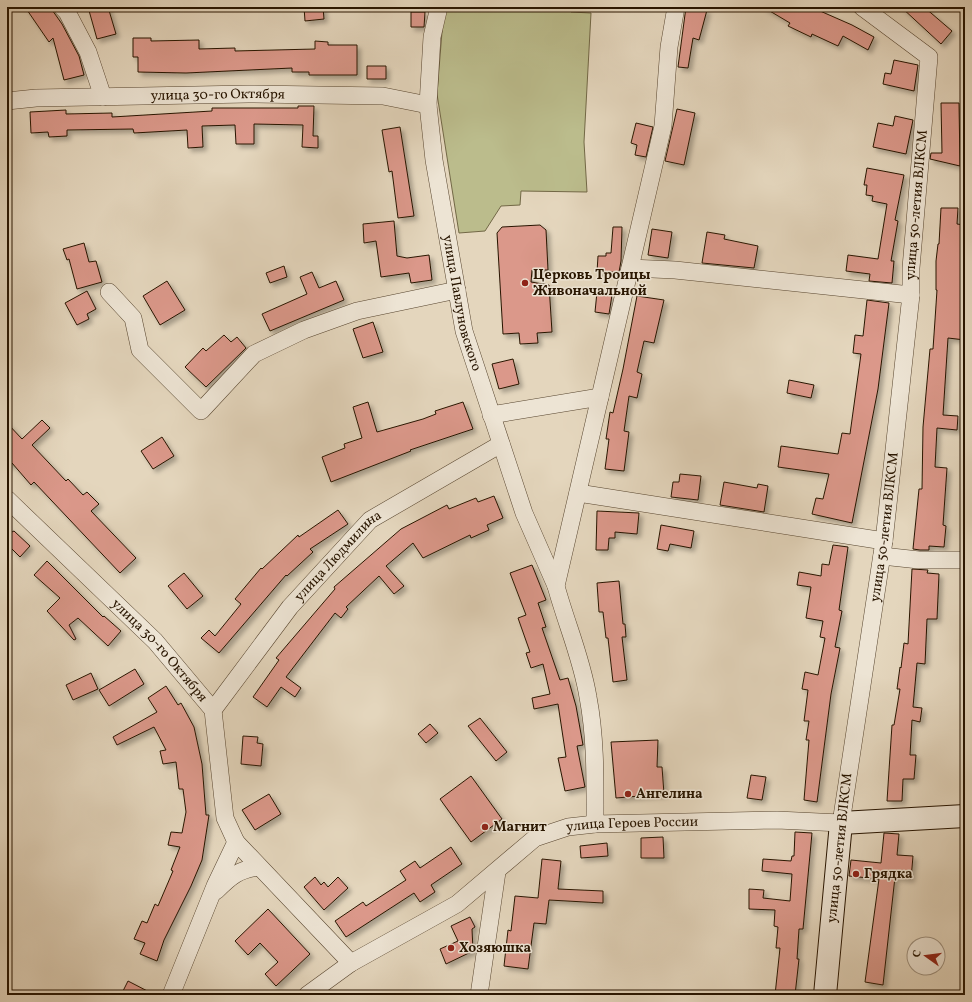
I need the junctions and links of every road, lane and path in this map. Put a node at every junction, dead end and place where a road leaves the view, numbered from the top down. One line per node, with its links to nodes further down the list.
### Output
1 (62, 7): 5 (street)
2 (438, 7): 7 (street, улица Павлуновского)
3 (676, 7): 8 (street)
4 (862, 7): 11 (street, улица 50-летия ВЛКСМ)
5 (103, 97): 6 (street, улица 30-го Октября); 7 (street, улица 30-го Октября)
6 (7, 101)
7 (428, 104): 9 (street, улица Павлуновского)
8 (630, 268): 11 (street); 12 (street)
9 (458, 290): 10 (street); 13 (street, улица Павлуновского)
10 (110, 292)
11 (911, 295): 17 (street, улица 50-летия ВЛКСМ)
12 (600, 397): 13 (street); 15 (street)
13 (491, 415): 14 (street, улица Павлуновского)
14 (500, 444): 19 (street, улица Павлуновского); 20 (street, улица Людмилина)
15 (578, 493): 17 (street); 19 (street)
16 (7, 498): 20 (street, улица 30-го Октября)
17 (883, 549): 18 (street); 22 (street, улица 50-летия ВЛКСМ)
18 (965, 560)
19 (556, 586): 23 (street, улица Павлуновского)
20 (213, 710): 24 (street, улица 30-го Октября)
21 (965, 816): 22 (street)
22 (841, 823): 23 (street, улица Героев России); 32 (street, улица 50-летия ВЛКСМ)
23 (596, 824): 26 (street, улица Героев России)
24 (236, 842): 25 (street, улица 30-го Октября); 27 (street)
25 (259, 867): 27 (street); 28 (street, улица 30-го Октября)
26 (497, 872): 28 (street, улица Героев России); 31 (street)
27 (210, 897): 29 (street)
28 (351, 963): 30 (street, улица Героев России)
29 (171, 995)
30 (307, 995)
31 (479, 995)
32 (824, 995)

